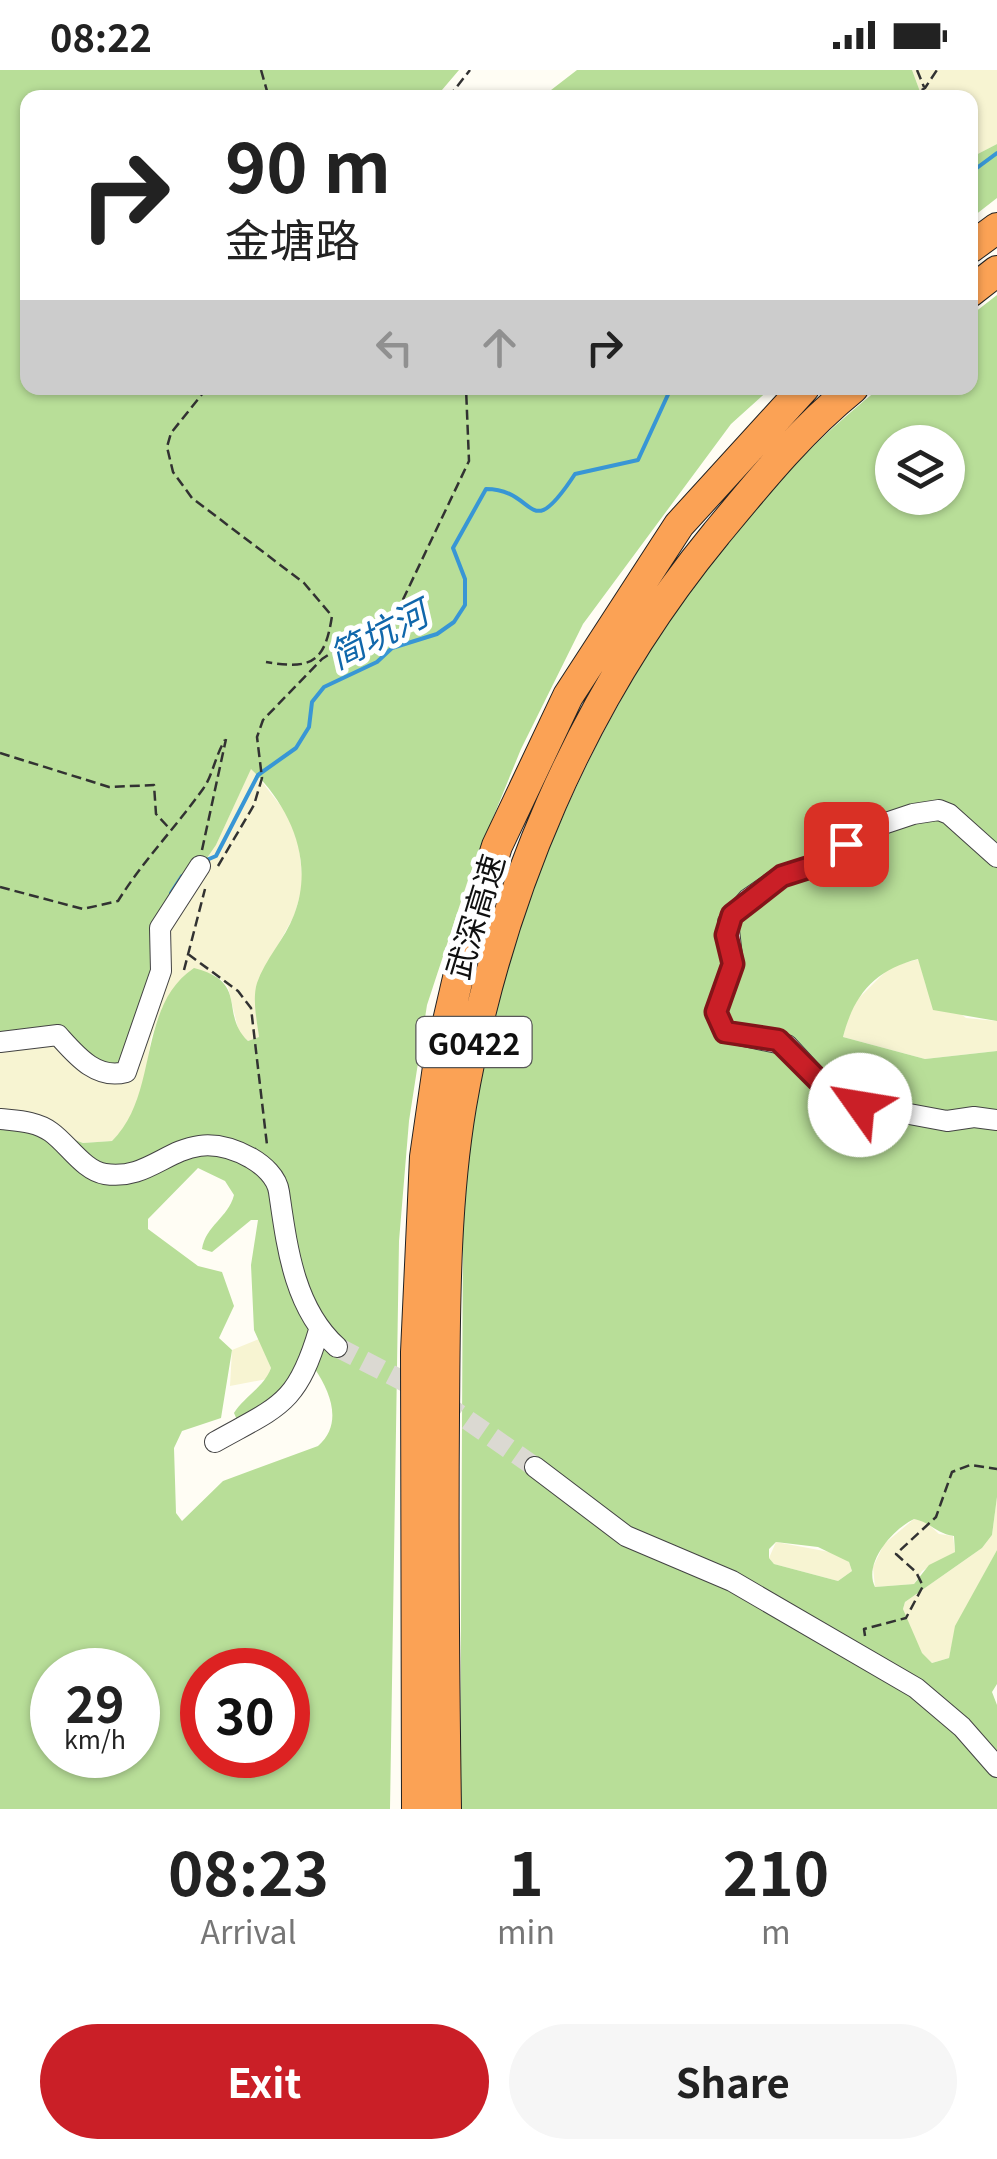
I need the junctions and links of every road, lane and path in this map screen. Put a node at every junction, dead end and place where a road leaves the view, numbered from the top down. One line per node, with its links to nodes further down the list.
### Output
1 (470, 70): 5 (path)
2 (917, 70): 4 (path)
3 (938, 70): 4 (path)
4 (924, 88): 6 (path)
5 (454, 90)
6 (921, 90)
7 (202, 395): 11 (path)
8 (466, 395): 11 (path)
9 (798, 395): 31 (highway, 武深高速 / G0422)
10 (846, 395): 32 (highway, 武深高速 / G0422)
11 (321, 657): 12 (path); 16 (path)
12 (266, 662)
13 (0, 753): 14 (path)
14 (170, 829): 16 (path); 17 (path)
15 (997, 857): 22 (street)
16 (205, 867): 18 (path); 20 (street)
17 (0, 888)
18 (188, 954): 19 (path); 23 (path)
19 (184, 970)
20 (0, 1042)
21 (0, 1118): 23 (street)
22 (997, 1120)
23 (268, 1172): 24 (street)
24 (319, 1330): 25 (street); 26 (street)
25 (337, 1347)
26 (215, 1442)
27 (535, 1467): 29 (street)
28 (997, 1468): 29 (path)
29 (857, 1652): 30 (street)
30 (997, 1766)
31 (418, 1809)
32 (446, 1809)

